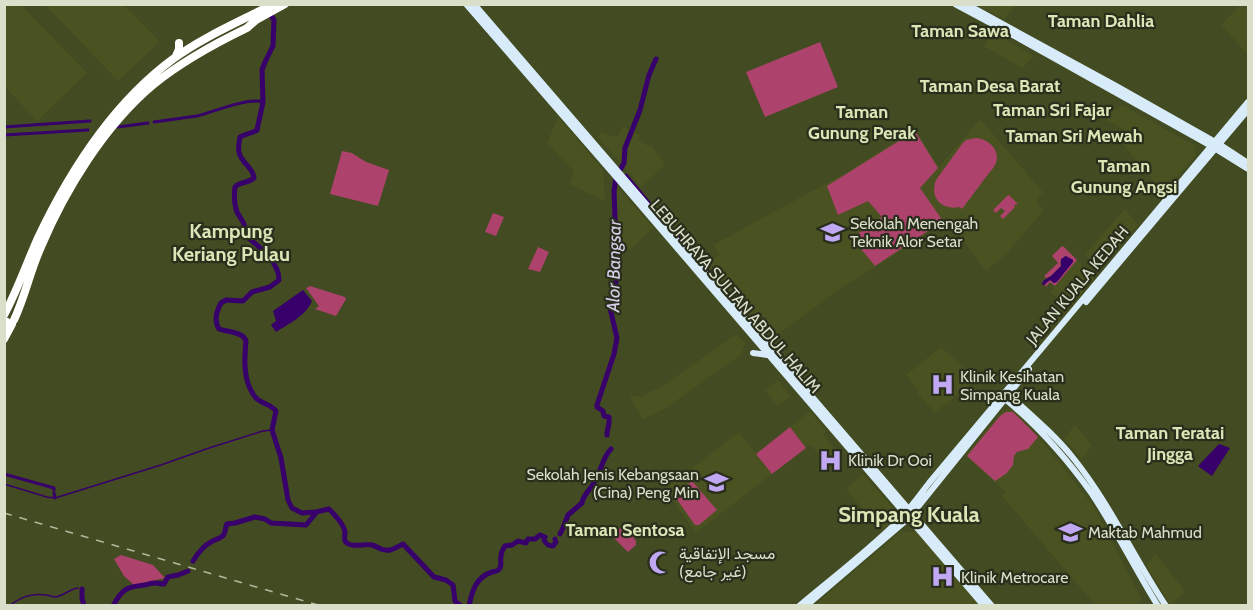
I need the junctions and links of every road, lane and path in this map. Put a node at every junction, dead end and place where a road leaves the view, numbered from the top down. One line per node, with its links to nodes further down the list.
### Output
1 (285, 4): 6 (highway)
2 (466, 4): 18 (main road, LEBUHRAYA SULTAN ABDUL HALIM)
3 (474, 4): 18 (main road, LEBUHRAYA SULTAN ABDUL HALIM)
4 (954, 4): 13 (main road)
5 (966, 4): 13 (main road)
6 (273, 6): 7 (highway)
7 (261, 14): 8 (highway); 22 (highway)
8 (199, 42): 9 (highway); 9 (highway)
9 (173, 59): 22 (highway)
10 (1248, 102): 12 (main road, JALAN KUALA KEDAH)
11 (1248, 110): 12 (main road, JALAN KUALA KEDAH)
12 (1227, 131): 13 (main road); 14 (main road, JALAN KUALA KEDAH); 15 (main road)
13 (1200, 137): 14 (main road); 16 (main road)
14 (1214, 147): 15 (main road); 16 (main road, JALAN KUALA KEDAH); 19 (main road); 21 (main road, JALAN KUALA KEDAH)
15 (1233, 153): 17 (main road)
16 (1199, 160): 21 (main road, JALAN KUALA KEDAH)
17 (1248, 163)
18 (613, 169): 20 (main road, LEBUHRAYA SULTAN ABDUL HALIM)
19 (1248, 169)
20 (625, 183): 28 (main road, LEBUHRAYA SULTAN ABDUL HALIM); 35 (main road, LEBUHRAYA SULTAN ABDUL HALIM)
21 (1163, 207): 29 (main road, JALAN KUALA KEDAH)
22 (25, 279): 23 (highway); 24 (highway)
23 (4, 303)
24 (8, 320): 25 (highway); 26 (highway)
25 (4, 332)
26 (4, 339)
27 (753, 353): 28 (main road)
28 (770, 357): 35 (main road, LEBUHRAYA SULTAN ABDUL HALIM)
29 (1015, 384): 30 (main road, JALAN KUALA KEDAH); 31 (main road); 33 (main road)
30 (1006, 396): 31 (main road); 32 (main road, JALAN KUALA KEDAH); 33 (main road, JALAN KUALA KEDAH)
31 (1017, 405): 32 (main road); 40 (main road)
32 (998, 408): 34 (main road, JALAN KUALA KEDAH)
33 (976, 427): 34 (main road, JALAN KUALA KEDAH)
34 (917, 502): 35 (main road); 36 (main road, JALAN KUALA KEDAH); 37 (main road)
35 (899, 503): 36 (main road, LEBUHRAYA SULTAN ABDUL HALIM); 38 (main road)
36 (909, 514): 37 (main road, LEBUHRAYA SULTAN ABDUL HALIM); 38 (main road, JALAN KUALA KEDAH); 39 (main road, LEBUHRAYA SULTAN ABDUL HALIM)
37 (918, 520): 44 (main road, LEBUHRAYA SULTAN ABDUL HALIM)
38 (900, 523): 39 (main road); 41 (main road); 42 (main road)
39 (917, 528): 43 (main road, LEBUHRAYA SULTAN ABDUL HALIM)
40 (1150, 586): 45 (main road); 46 (main road)
41 (799, 606)
42 (806, 606)
43 (984, 606)
44 (992, 606)
45 (1158, 606)
46 (1166, 606)

